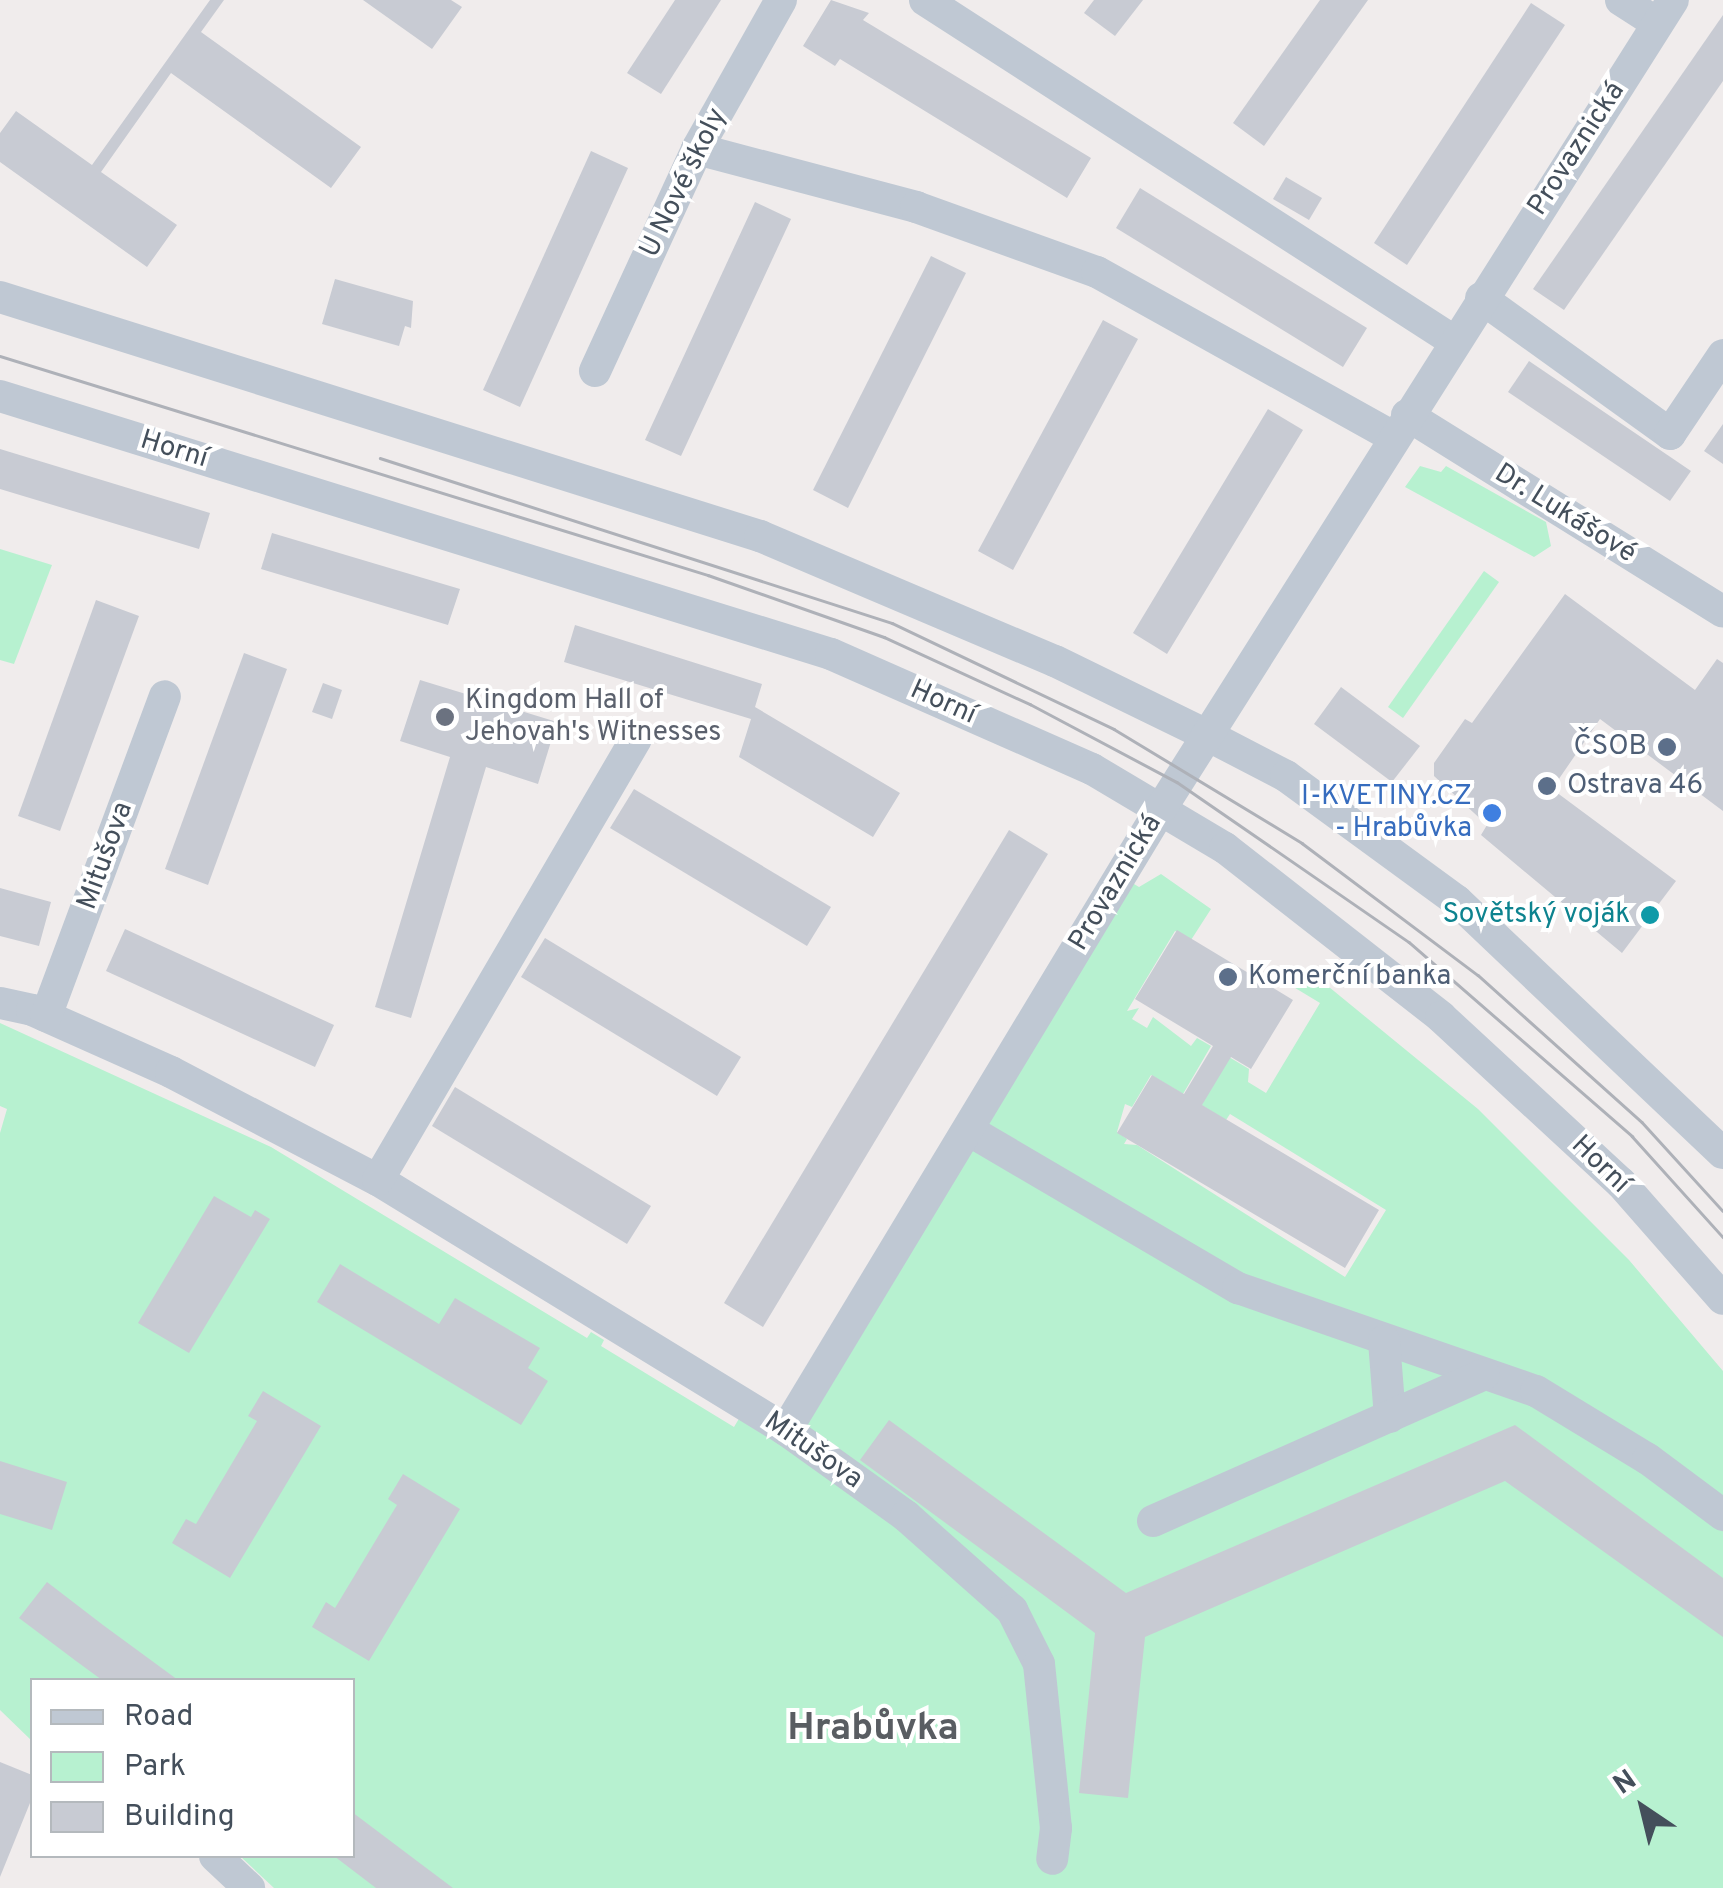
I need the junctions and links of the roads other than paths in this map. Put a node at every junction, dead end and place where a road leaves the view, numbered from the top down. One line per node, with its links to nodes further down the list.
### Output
1 (781, 0): 5 (street, U Nové školy)
2 (925, 0): 8 (street)
3 (1622, 0): 4 (street)
4 (1665, 11): 7 (street, Provaznická)
5 (697, 149): 10 (street, U Nové školy); 12 (street, Dr. Lukášové)
6 (0, 297): 15 (street)
7 (1482, 298): 8 (street, Provaznická); 9 (street)
8 (1454, 341): 12 (street, Provaznická)
9 (1723, 355)
10 (595, 371)
11 (0, 396): 17 (street, Horní)
12 (1400, 426): 13 (street, Dr. Lukášové); 15 (street, Provaznická)
13 (1723, 612)
14 (166, 696): 19 (street, Mitušova)
15 (1207, 735): 17 (street, Provaznická); 21 (street)
16 (636, 739): 22 (street)
17 (1162, 806): 20 (street, Provaznická); 23 (street, Horní)
18 (0, 1003): 19 (street, Mitušova)
19 (46, 1016): 22 (street, Mitušova)
20 (970, 1131): 24 (street); 27 (street, Provaznická)
21 (1723, 1153)
22 (378, 1180): 27 (street, Mitušova)
23 (1723, 1300)
24 (1384, 1341): 25 (street); 26 (street)
25 (1484, 1374): 26 (street); 28 (street)
26 (1390, 1416): 29 (street)
27 (786, 1430): 31 (street, Mitušova)
28 (1723, 1515)
29 (1153, 1520)
30 (217, 1858): 32 (street)
31 (1052, 1859)
32 (248, 1888)

